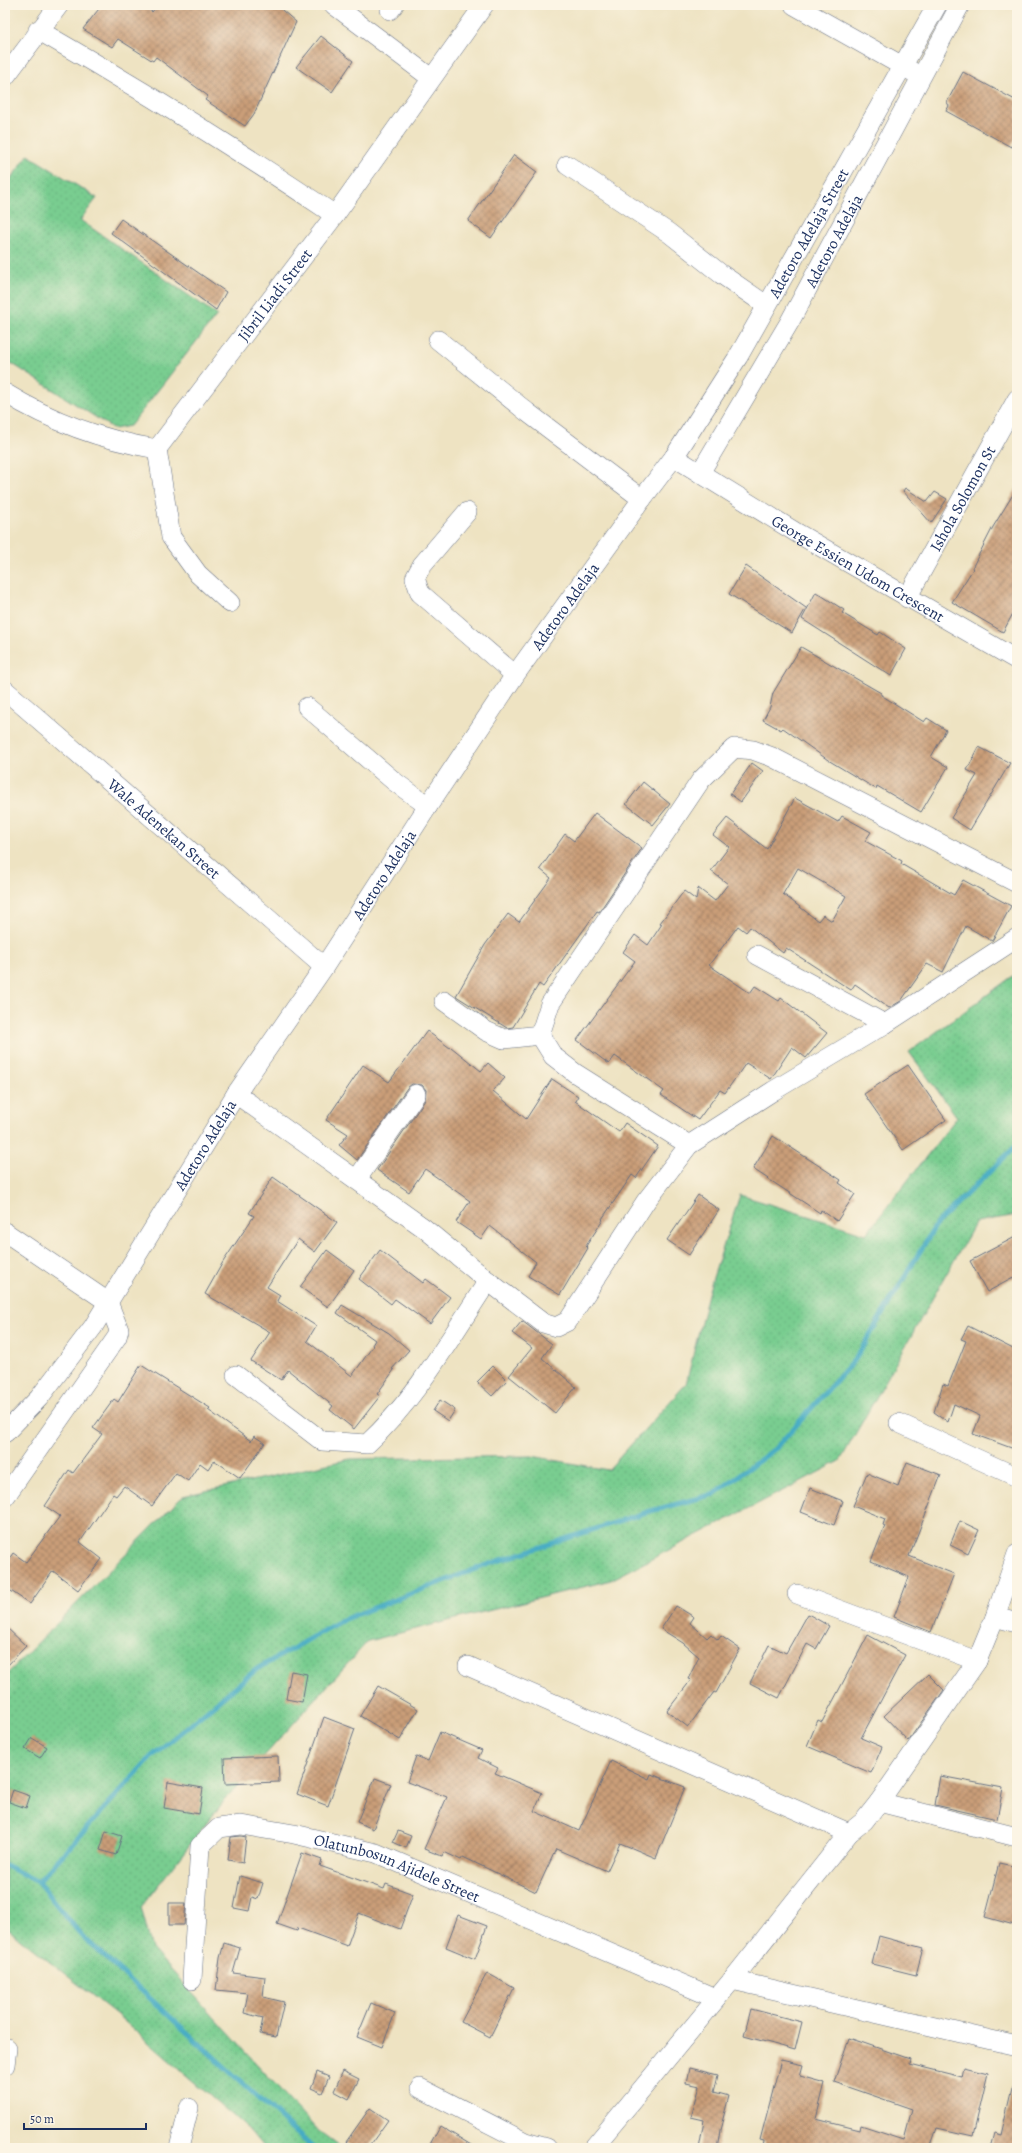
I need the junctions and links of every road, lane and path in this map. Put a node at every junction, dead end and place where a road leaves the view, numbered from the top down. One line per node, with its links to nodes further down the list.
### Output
1 (59, 5): 7 (street)
2 (334, 5): 11 (street)
3 (484, 5): 11 (street, Jibril Liadi Street)
4 (794, 5): 8 (street)
5 (937, 5): 8 (street, Adetoro Adelaja Street)
6 (960, 5): 9 (street, Adetoro Adelaja)
7 (38, 30): 10 (street); 13 (street)
8 (903, 66): 9 (street); 14 (street, Adetoro Adelaja Street)
9 (922, 76): 20 (street, Adetoro Adelaja)
10 (5, 77)
11 (431, 78): 13 (street, Jibril Liadi Street)
12 (567, 165): 14 (street)
13 (335, 215): 18 (street, Jibril Liadi Street)
14 (766, 305): 19 (street, Adetoro Adelaja Street)
15 (438, 340): 21 (street)
16 (5, 393): 18 (street)
17 (1016, 405): 23 (street, Ishola Solomon St)
18 (156, 449): 24 (street)
19 (674, 457): 20 (street, George Essien Udom Crescent); 21 (street, Adetoro Adelaja)
20 (700, 473): 23 (street, George Essien Udom Crescent)
21 (642, 499): 26 (street, Adetoro Adelaja)
22 (467, 512): 26 (street)
23 (907, 598): 25 (street, George Essien Udom Crescent)
24 (230, 603)
25 (1017, 660)
26 (515, 675): 29 (street, Adetoro Adelaja)
27 (5, 690): 33 (street, Wale Adenekan Street)
28 (307, 707): 29 (street)
29 (428, 806): 33 (street, Adetoro Adelaja)
30 (1017, 883): 36 (street)
31 (1017, 938): 35 (street)
32 (757, 955): 35 (street)
33 (324, 967): 37 (street, Adetoro Adelaja)
34 (444, 1001): 36 (street)
35 (886, 1024): 39 (street)
36 (540, 1035): 39 (street)
37 (236, 1094): 40 (street); 43 (street, Adetoro Adelaja)
38 (416, 1094): 40 (street)
39 (689, 1144): 42 (street)
40 (357, 1179): 42 (street)
41 (5, 1232): 43 (street)
42 (488, 1281): 44 (street)
43 (108, 1302): 46 (street, Adetoro Adelaja); 48 (street)
44 (236, 1374)
45 (899, 1423): 47 (street)
46 (5, 1433)
47 (1017, 1477)
48 (5, 1497)
49 (1017, 1554): 51 (street)
50 (797, 1594): 53 (street)
51 (995, 1617): 52 (street); 53 (street)
52 (1017, 1623)
53 (977, 1661): 55 (street)
54 (468, 1666): 56 (street)
55 (878, 1802): 56 (street); 57 (street)
56 (849, 1833): 59 (street)
57 (1017, 1837)
58 (192, 1980): 60 (street, Olatunbosun Ajidele Street)
59 (732, 1980): 60 (street); 61 (street)
60 (715, 1998): 66 (street)
61 (1017, 2046)
62 (420, 2088): 65 (street)
63 (189, 2108): 64 (street)
64 (179, 2148)
65 (547, 2148)
66 (593, 2148)

